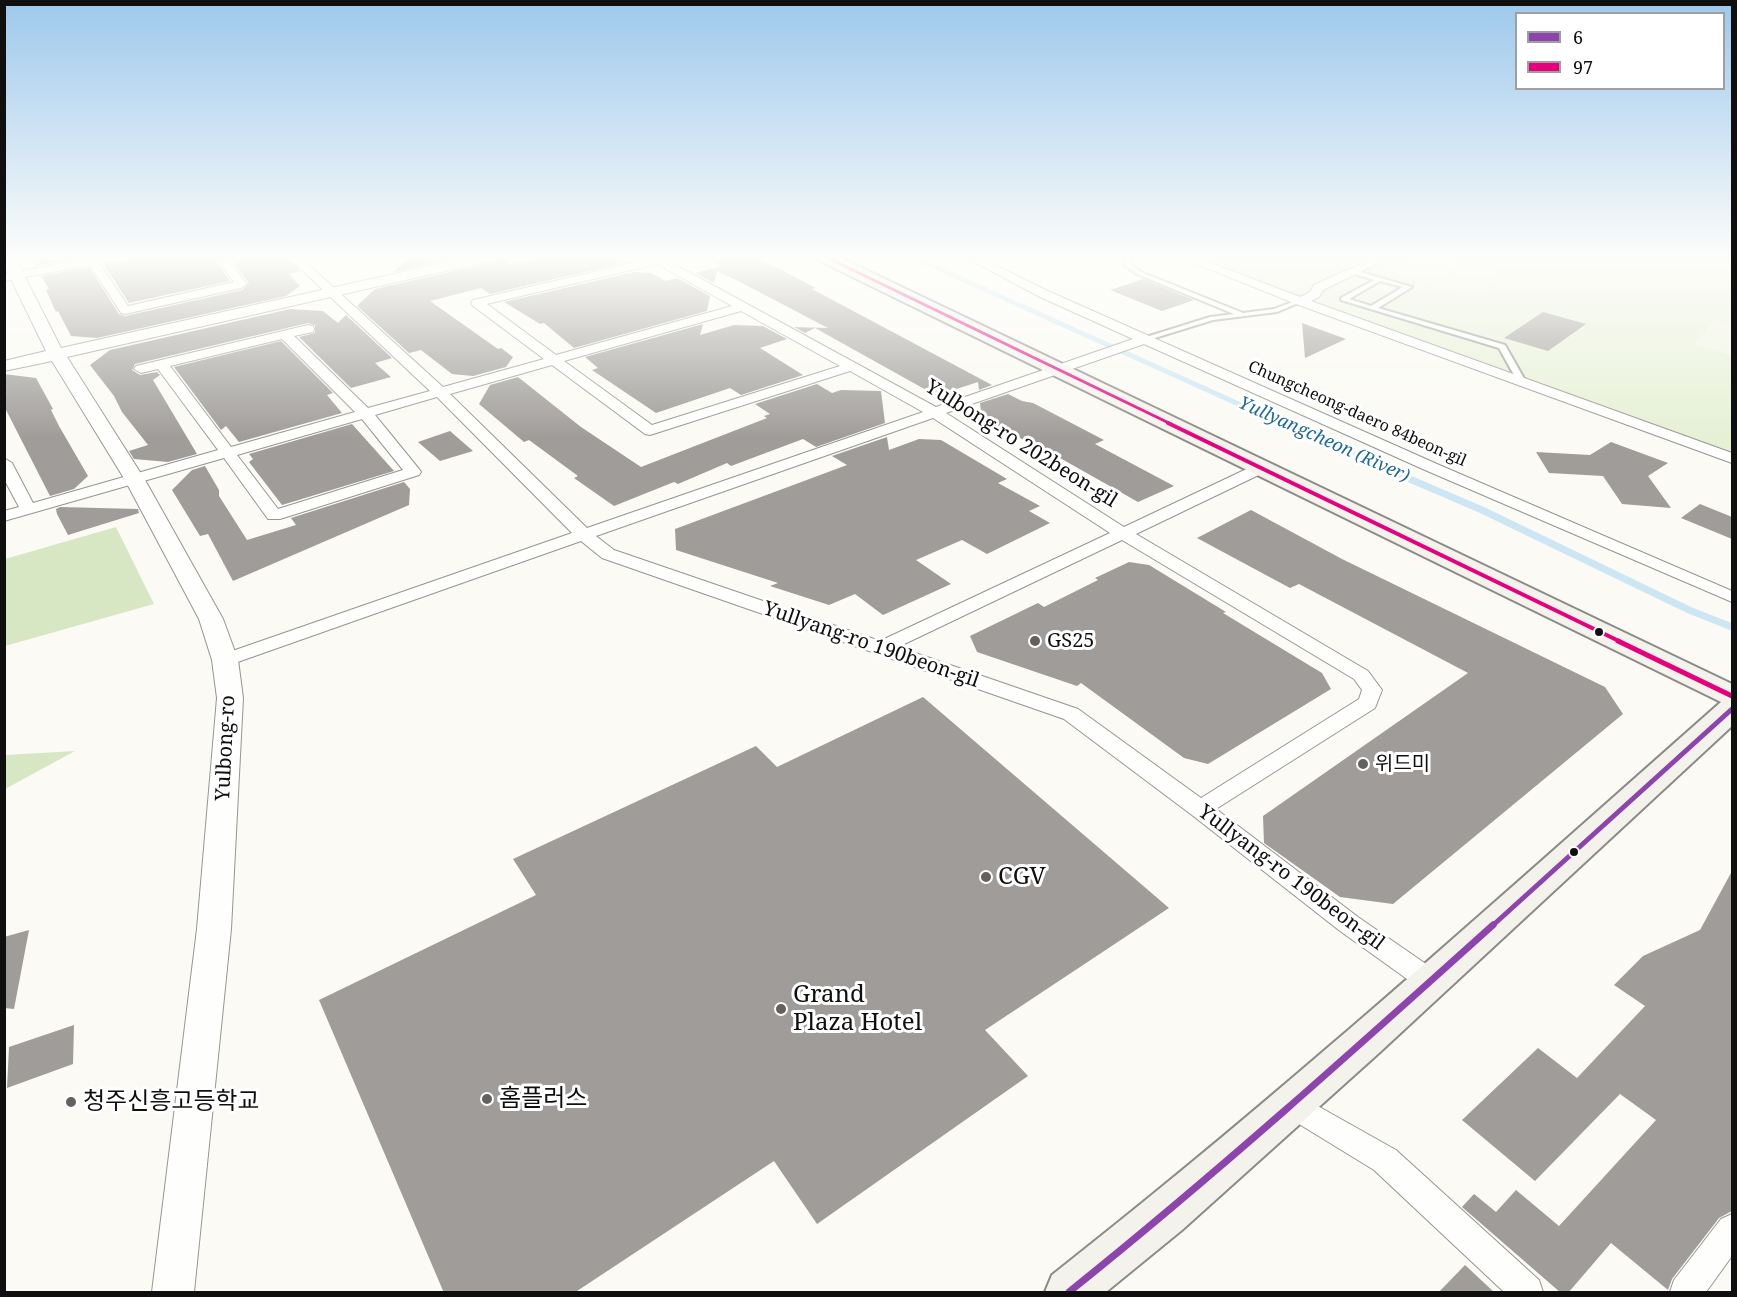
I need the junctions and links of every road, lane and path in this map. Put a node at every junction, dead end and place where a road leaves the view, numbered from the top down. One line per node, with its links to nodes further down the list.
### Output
1 (35, 318): 15 (street, Yulbong-ro)
2 (218, 318): 15 (street)
3 (359, 318): 23 (street, Yullyang-ro 190beon-gil)
4 (497, 318): 16 (street)
5 (704, 318): 16 (street)
6 (765, 318): 19 (street, Yulbong-ro 202beon-gil)
7 (951, 318): 21 (main road)
8 (1097, 318): 14 (street, Chungcheong-daero 84beon-gil)
9 (1217, 318): 14 (lane)
10 (1345, 318): 22 (street)
11 (1404, 318): 22 (lane)
12 (308, 329): 13 (street)
13 (284, 334): 17 (street); 25 (street)
14 (1145, 339): 21 (street); 35 (street, Chungcheong-daero 84beon-gil)
15 (57, 354): 18 (street); 30 (street, Yulbong-ro)
16 (556, 360): 19 (street); 23 (street)
17 (161, 364): 20 (street); 26 (street)
18 (4, 366)
19 (853, 366): 24 (street, Yulbong-ro 202beon-gil)
20 (141, 369)
21 (1058, 369): 24 (street); 29 (main road)
22 (1522, 382): 27 (street)
23 (441, 393): 25 (street); 34 (street, Yullyang-ro 190beon-gil)
24 (934, 412): 33 (street, Yulbong-ro 202beon-gil); 34 (street)
25 (366, 414): 26 (street); 26 (street)
26 (230, 453): 30 (street)
27 (1732, 458)
28 (4, 462): 31 (street)
29 (1261, 468): 33 (street); 38 (main road)
30 (135, 480): 31 (street); 37 (street, Yulbong-ro)
31 (29, 510): 32 (street)
32 (4, 516)
33 (1122, 533): 36 (street); 40 (street, Yulbong-ro 202beon-gil)
34 (584, 535): 36 (street, Yullyang-ro 190beon-gil); 37 (street)
35 (1732, 597)
36 (879, 649): 40 (street, Yullyang-ro 190beon-gil)
37 (225, 660): 44 (street, Yulbong-ro)
38 (1732, 696)
39 (1732, 709): 41 (main road)
40 (1200, 809): 41 (street, Yullyang-ro 190beon-gil)
41 (1430, 981): 42 (main road)
42 (1291, 1104): 45 (main road); 46 (street)
43 (1732, 1230): 47 (street)
44 (176, 1288)
45 (1069, 1293)
46 (1527, 1293)
47 (1686, 1293)

